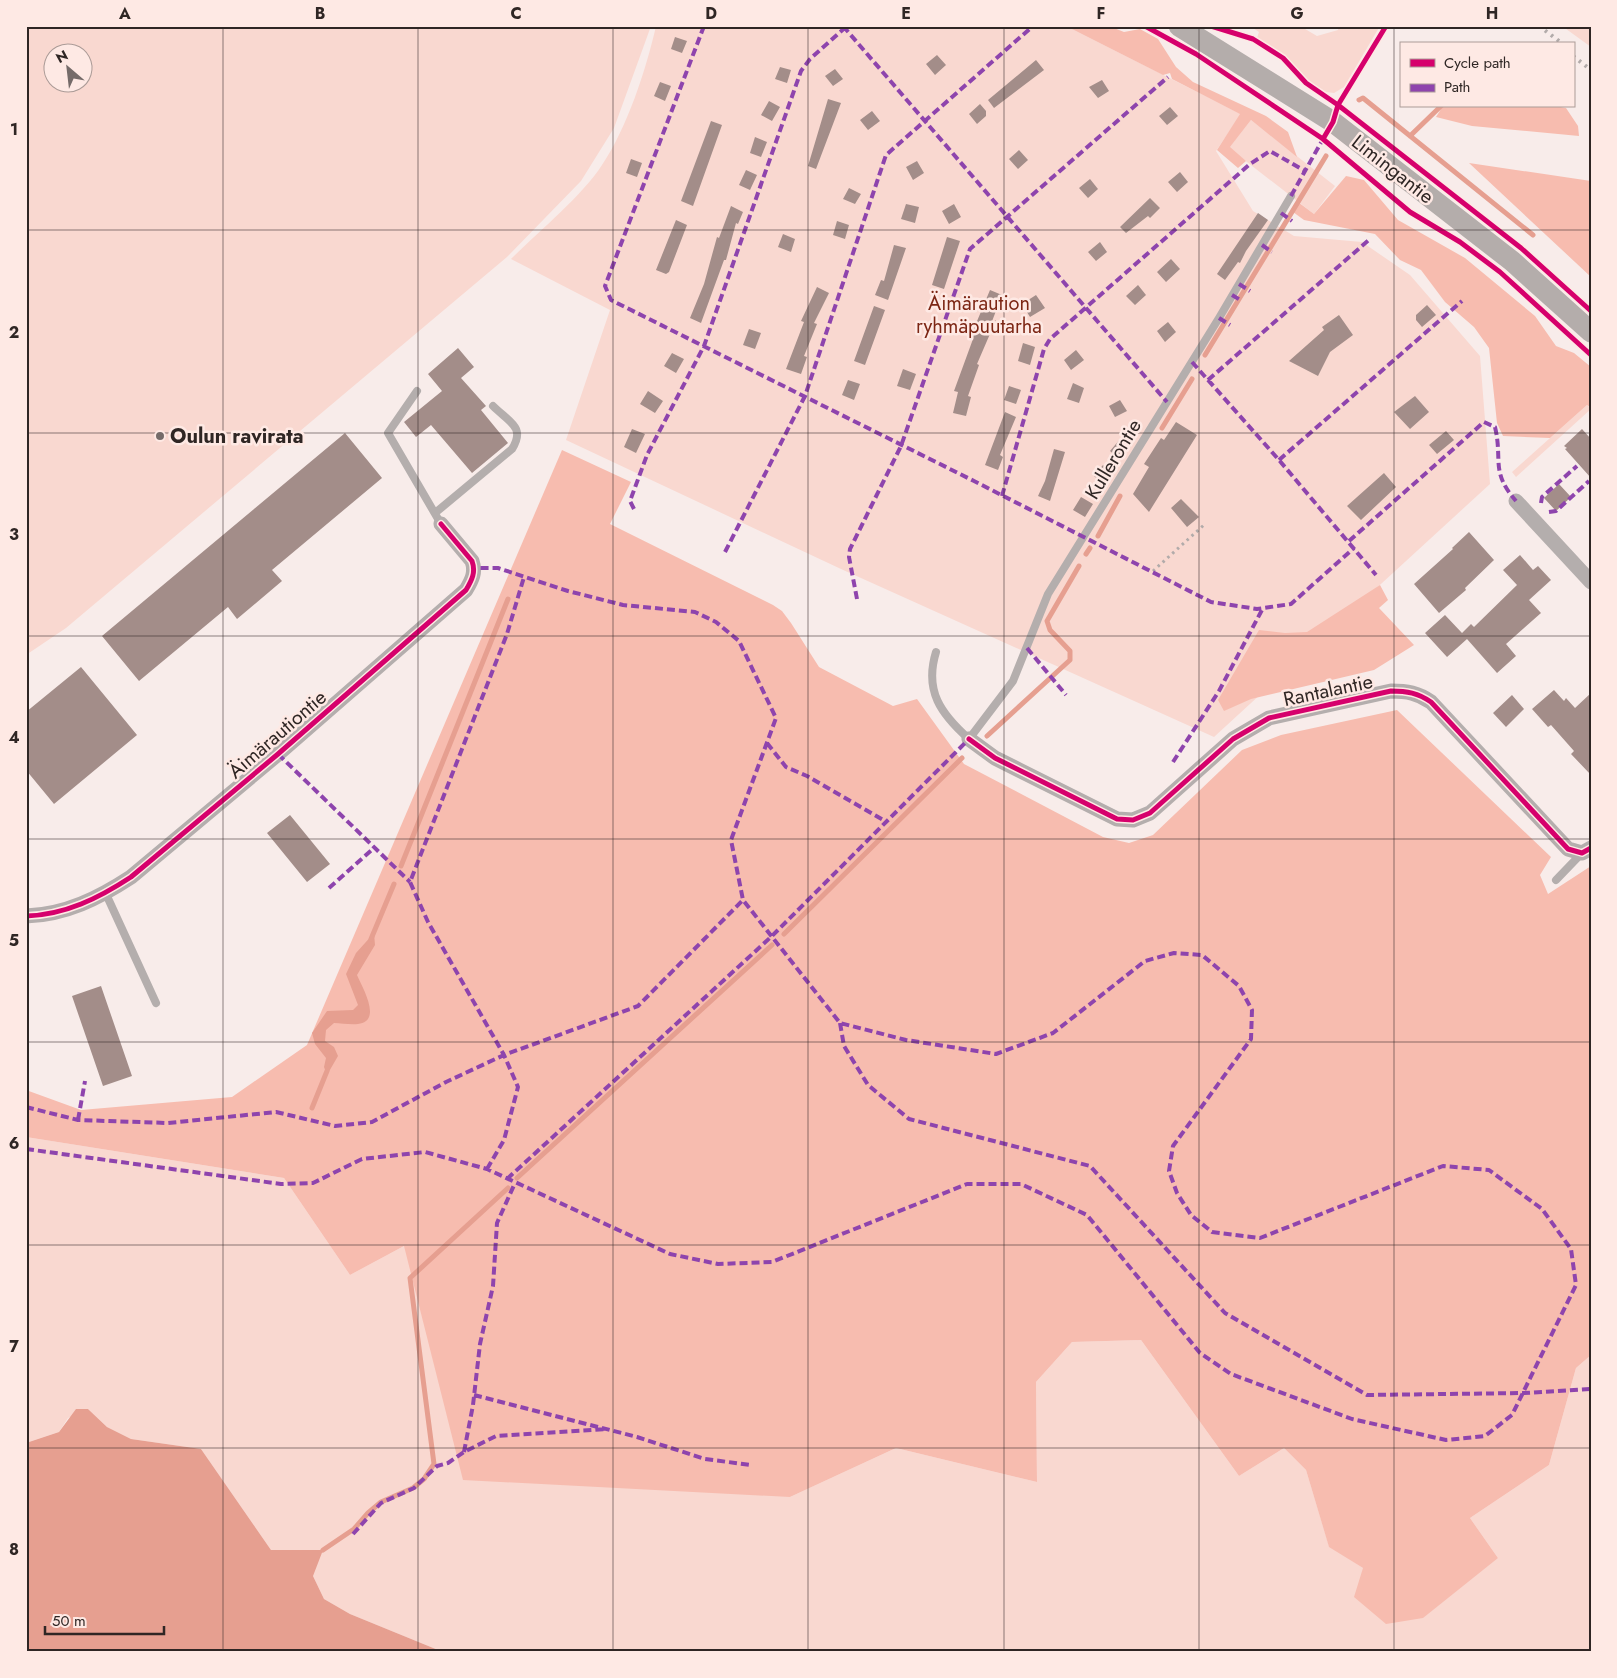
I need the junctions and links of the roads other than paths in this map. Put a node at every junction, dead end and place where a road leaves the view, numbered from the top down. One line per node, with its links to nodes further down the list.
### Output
1 (1179, 26): 3 (main road, Limingantie)
2 (1291, 196): 10 (lane, Kullerontie)
3 (1591, 332)
4 (417, 391): 7 (lane)
5 (493, 406): 7 (lane)
6 (1516, 501): 8 (street)
7 (438, 518): 13 (street, Äimärautiontie)
8 (1591, 582)
9 (936, 652): 10 (lane)
10 (968, 739): 11 (street, Rantalantie)
11 (1586, 851): 12 (lane)
12 (1556, 880)
13 (106, 894): 14 (street, Äimärautiontie); 15 (lane)
14 (26, 916)
15 (156, 1003)

